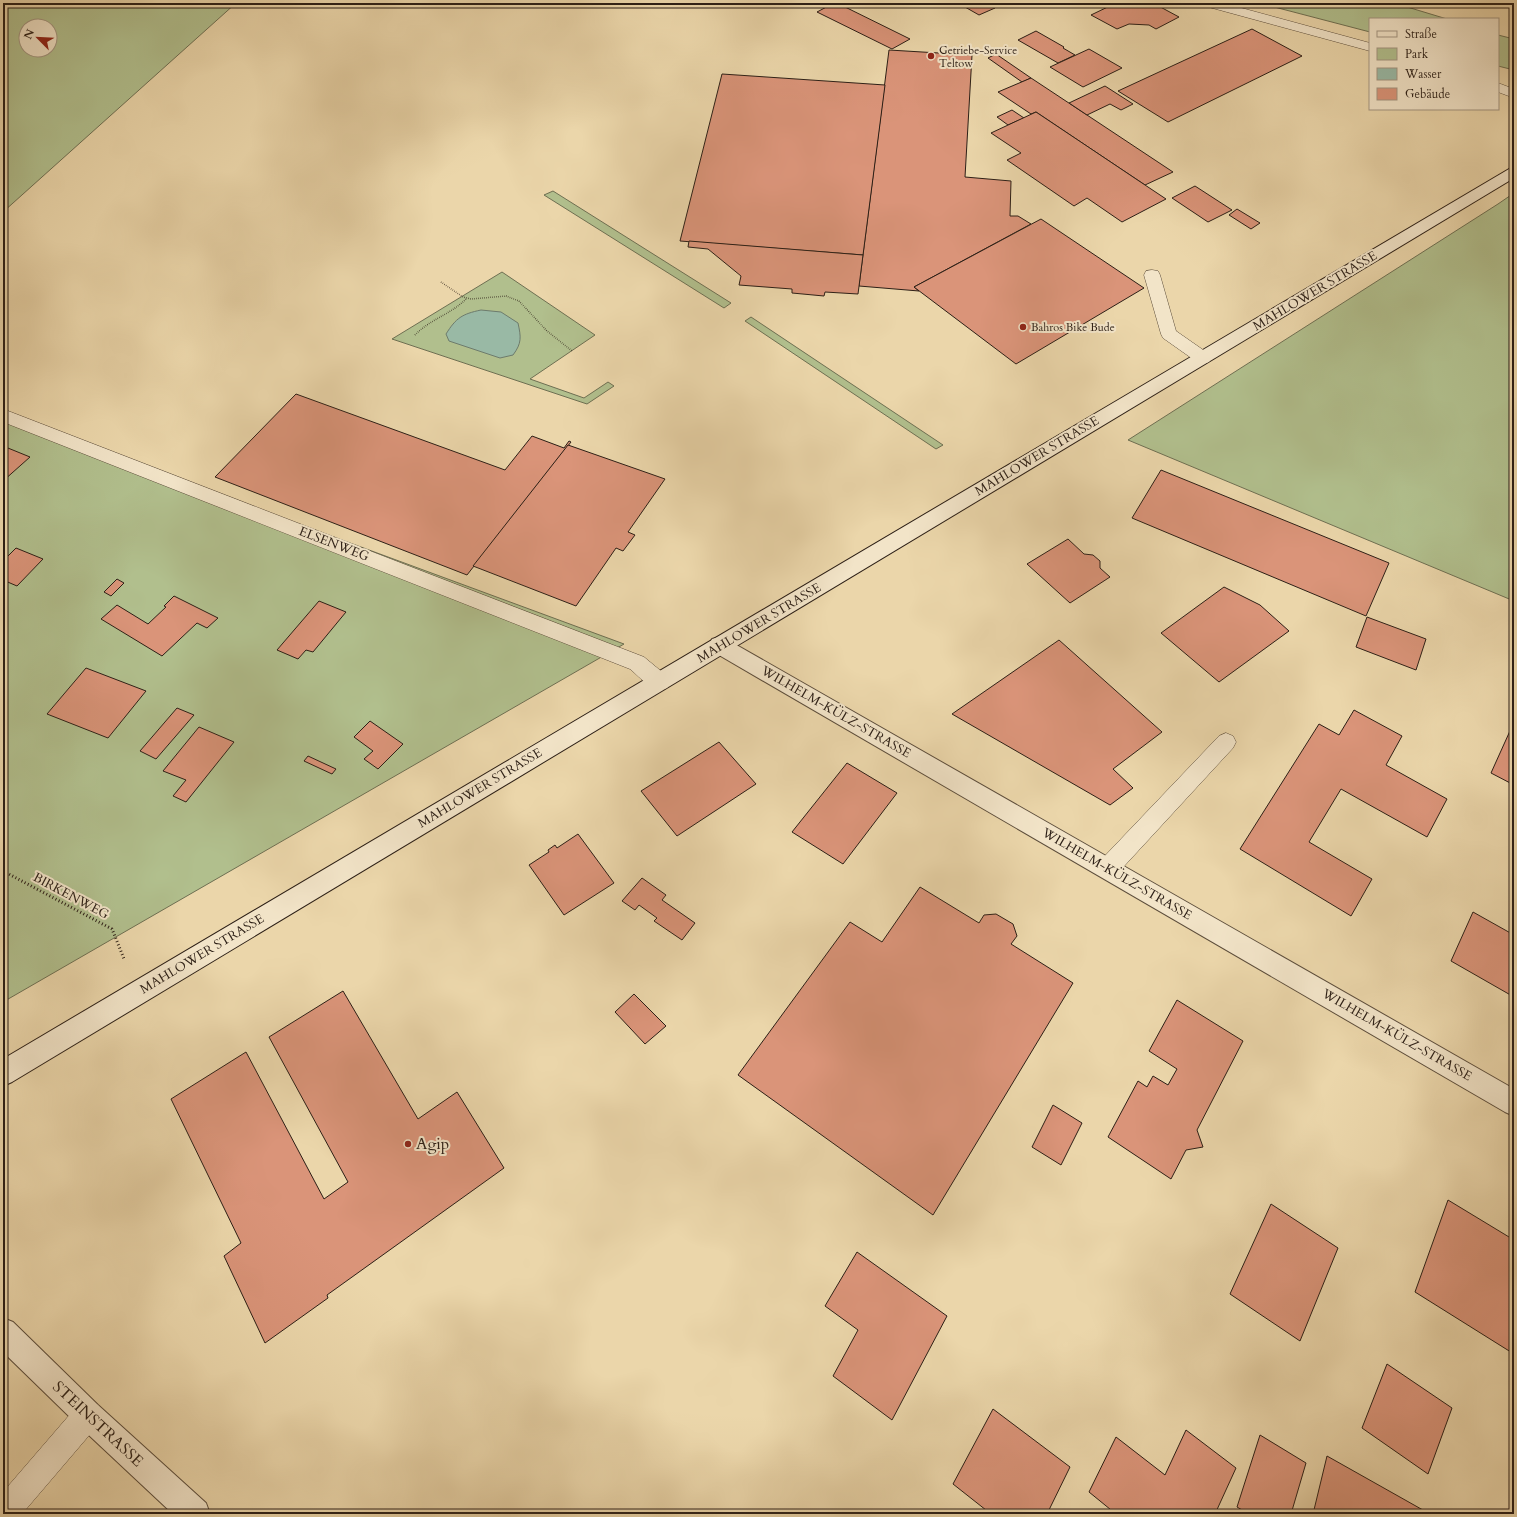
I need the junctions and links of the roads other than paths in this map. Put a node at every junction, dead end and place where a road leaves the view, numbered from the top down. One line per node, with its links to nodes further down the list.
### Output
1 (1209, 3): 2 (lane)
2 (1369, 47)
3 (1499, 87): 4 (lane)
4 (1514, 94)
5 (1514, 172): 7 (main road, MAHLOWER STRASSE)
6 (1152, 275): 7 (lane)
7 (1203, 358): 9 (main road, MAHLOWER STRASSE)
8 (3, 415): 10 (lane, ELSENWEG)
9 (719, 645): 10 (main road, MAHLOWER STRASSE); 12 (main road, WILHELM-KÜLZ-STRASSE)
10 (660, 682): 13 (main road, MAHLOWER STRASSE)
11 (1226, 742): 12 (lane)
12 (1108, 868): 14 (main road, WILHELM-KÜLZ-STRASSE)
13 (3, 1073)
14 (1514, 1103)
15 (3, 1332): 16 (main road, STEINSTRASSE)
16 (88, 1415): 17 (lane); 18 (main road, STEINSTRASSE)
17 (3, 1514)
18 (195, 1514)

